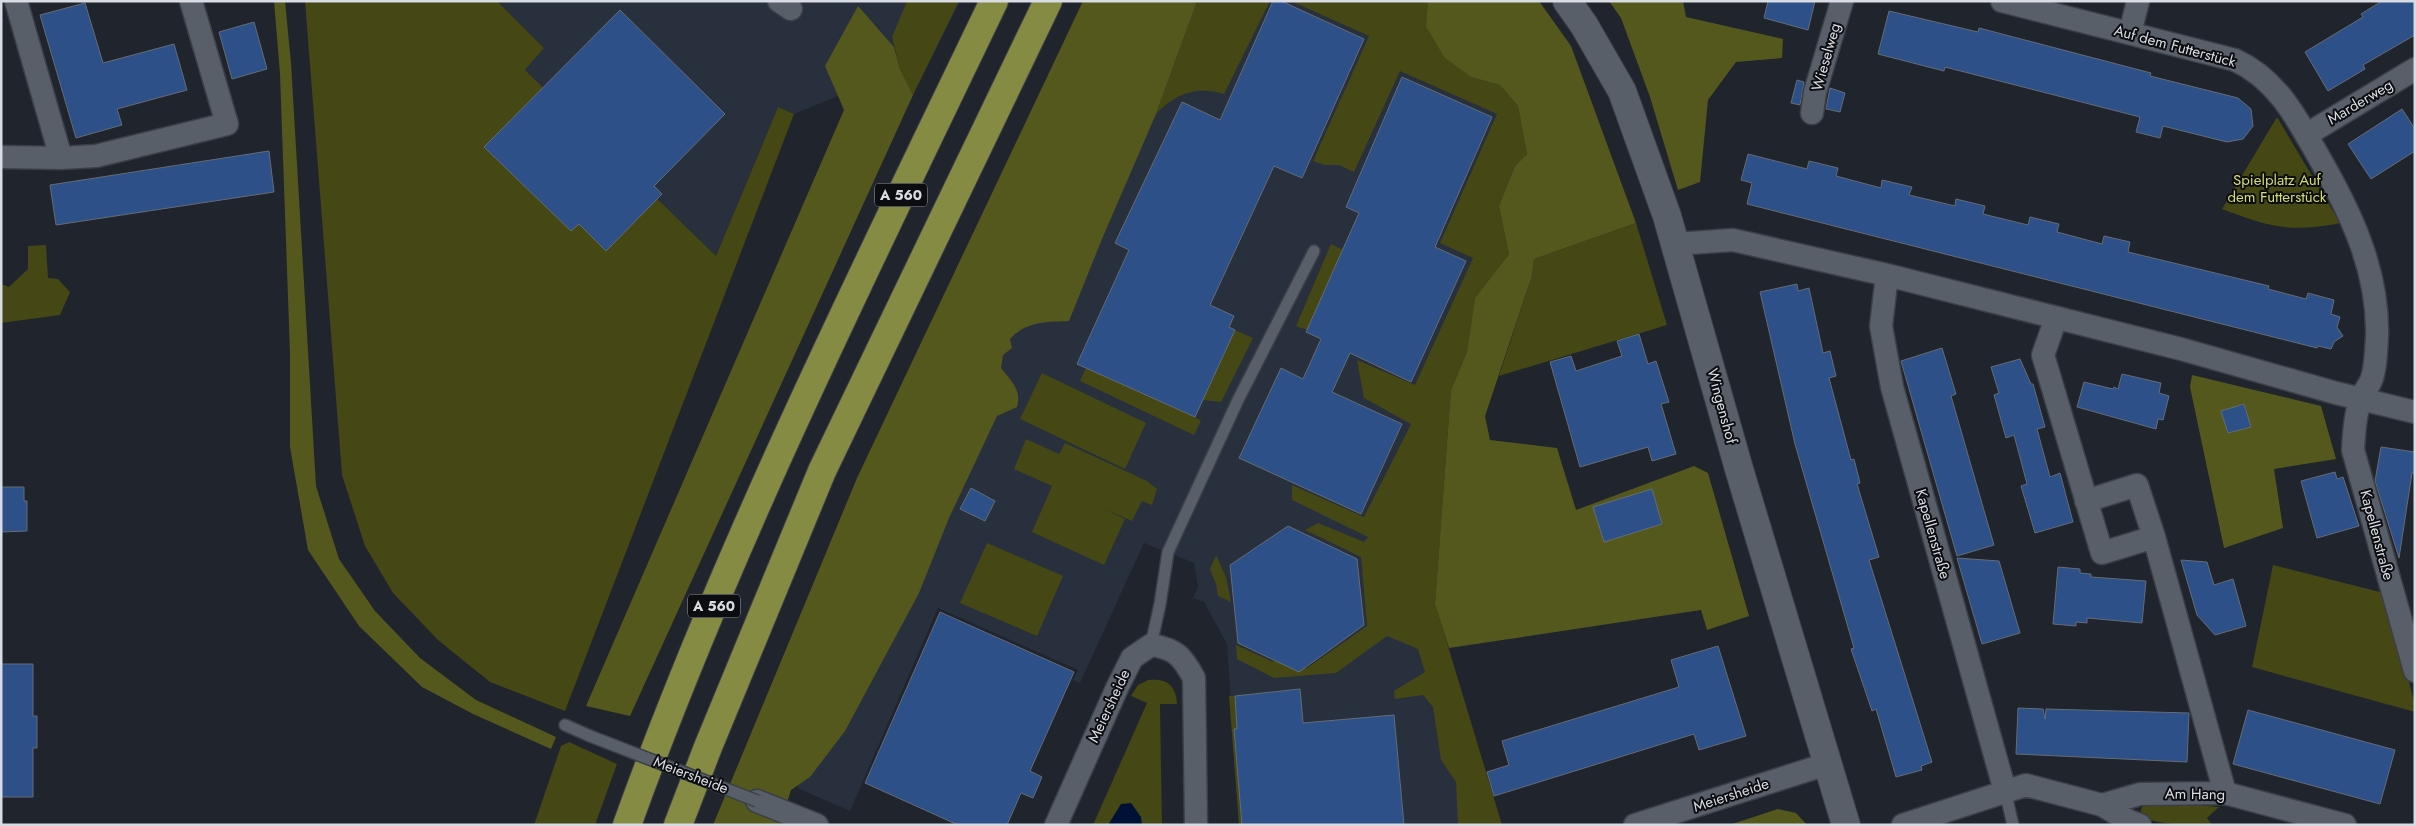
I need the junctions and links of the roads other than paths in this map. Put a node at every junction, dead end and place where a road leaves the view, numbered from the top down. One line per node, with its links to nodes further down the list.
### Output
1 (16, 1): 14 (street)
2 (191, 1): 14 (street)
3 (994, 1): 31 (highway, A 560)
4 (1048, 1): 32 (highway, A 560)
5 (1567, 1): 15 (main road, Wingenshof)
6 (1842, 1): 11 (street, Wieselweg)
7 (2002, 1): 9 (street, Auf dem Futterstück)
8 (2138, 1): 9 (street)
9 (2130, 33): 12 (street, Auf dem Futterstück)
10 (2415, 69): 12 (street, Marderweg)
11 (1812, 113)
12 (2306, 135): 19 (street, Auf dem Futterstück)
13 (1, 157): 14 (street)
14 (61, 158)
15 (1675, 244): 17 (street); 26 (main road, Wingenshof)
16 (1314, 251): 23 (lane)
17 (1887, 274): 18 (street); 27 (street, Kapellenstraße)
18 (2056, 318): 19 (street); 21 (street)
19 (2361, 398): 20 (street); 24 (street, Kapellenstraße)
20 (2415, 412)
21 (2086, 501): 22 (street); 22 (street)
22 (2154, 537): 28 (street)
23 (1151, 646): 34 (street, Meiersheide); 35 (street)
24 (2415, 671)
25 (565, 725): 29 (lane, Meiersheide, bridge)
26 (1827, 764): 36 (street, Meiersheide); 37 (main road, Wingenshof)
27 (2004, 791): 30 (street, Am Hang); 38 (street, Am Hang); 39 (lane)
28 (2225, 793): 30 (street, Am Hang); 41 (street, Am Hang)
29 (757, 801): 33 (street, Meiersheide)
30 (2102, 804): 40 (street, Am Hang)
31 (627, 825)
32 (678, 825)
33 (817, 825)
34 (1056, 825)
35 (1196, 825)
36 (1635, 825)
37 (1846, 825)
38 (1903, 825)
39 (2013, 825)
40 (2140, 825)
41 (2345, 825)

